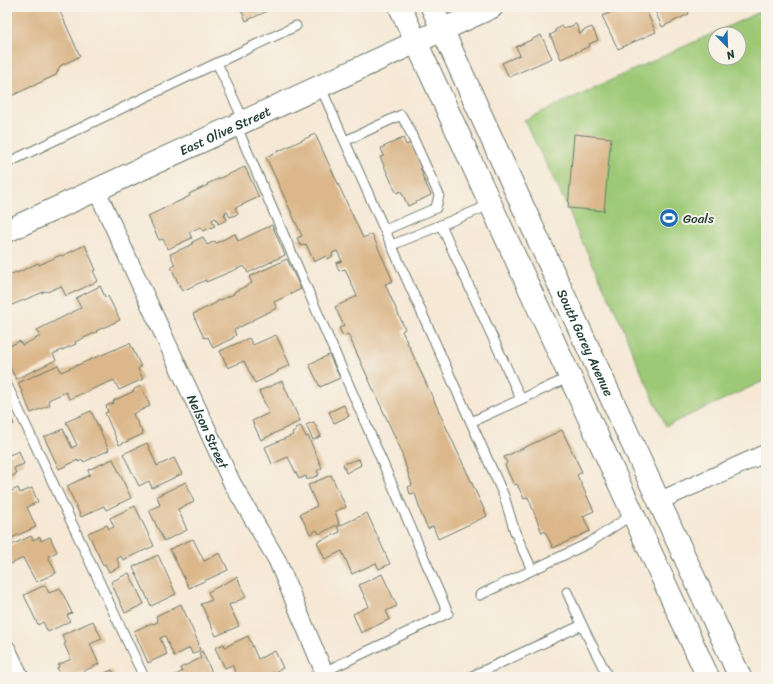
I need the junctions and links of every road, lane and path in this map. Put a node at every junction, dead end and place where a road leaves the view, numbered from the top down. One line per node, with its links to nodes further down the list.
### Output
1 (400, 7): 6 (main road)
2 (432, 7): 5 (main road, South Garey Avenue)
3 (492, 7): 5 (main road, East Olive Street)
4 (296, 26): 7 (lane)
5 (443, 30): 6 (main road, East Olive Street); 24 (main road, South Garey Avenue)
6 (416, 42): 8 (main road, East Olive Street); 13 (main road)
7 (217, 63): 9 (lane); 11 (lane)
8 (320, 86): 9 (main road, East Olive Street); 10 (lane)
9 (240, 123): 12 (main road, East Olive Street); 32 (lane)
10 (345, 141): 15 (lane); 15 (lane)
11 (7, 163)
12 (96, 189): 16 (main road, East Olive Street); 32 (street, Nelson Street)
13 (490, 205): 14 (lane); 18 (main road)
14 (441, 225): 17 (lane); 20 (lane)
15 (385, 230): 17 (lane)
16 (7, 231)
17 (392, 245): 21 (lane)
18 (570, 377): 20 (lane); 23 (main road)
19 (7, 385): 34 (lane)
20 (521, 399): 21 (lane)
21 (471, 422): 27 (lane)
22 (766, 453): 24 (street)
23 (610, 463): 24 (main road); 25 (main road)
24 (659, 500): 26 (main road, South Garey Avenue)
25 (633, 514): 26 (main road); 27 (lane); 37 (main road)
26 (679, 544): 38 (main road, South Garey Avenue)
27 (532, 570): 29 (lane)
28 (567, 592): 30 (lane)
29 (480, 595)
30 (582, 626): 35 (lane); 36 (lane)
31 (7, 649): 33 (street)
32 (318, 674)
33 (20, 677)
34 (144, 677)
35 (470, 677)
36 (608, 677)
37 (708, 677)
38 (740, 677)

